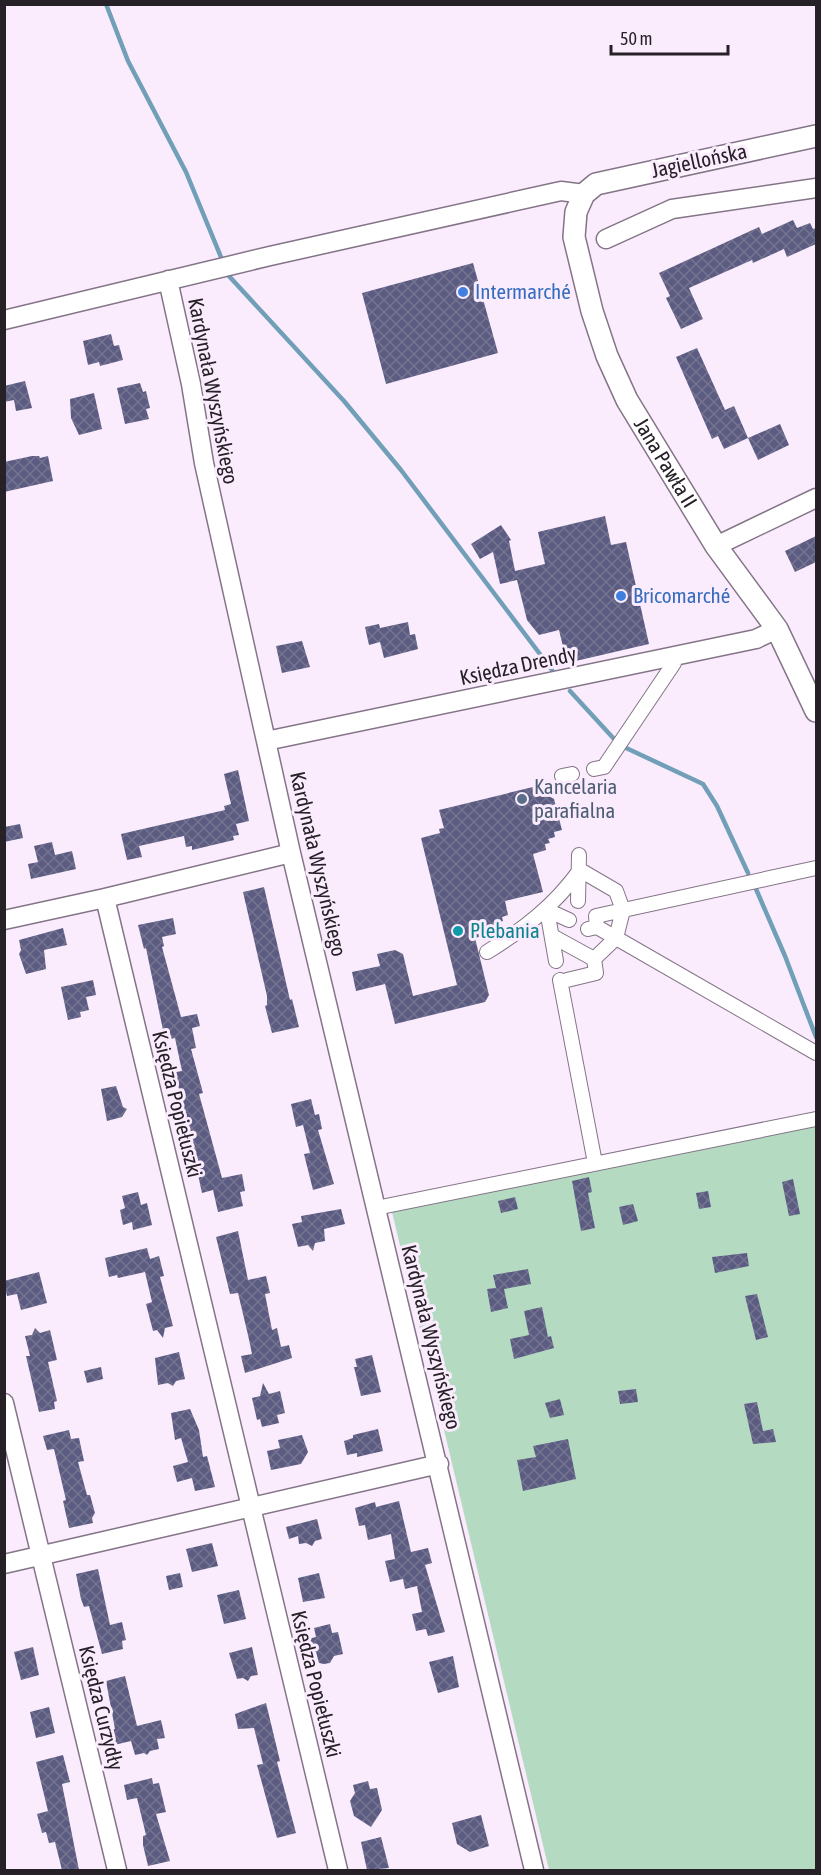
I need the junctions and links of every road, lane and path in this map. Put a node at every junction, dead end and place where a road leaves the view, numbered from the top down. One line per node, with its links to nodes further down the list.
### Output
1 (816, 136): 3 (street, Jagiellońska)
2 (816, 188): 4 (street)
3 (584, 194): 5 (street, Kardynała Wyszyńskiego); 8 (street, Jana Pawła II)
4 (606, 239)
5 (168, 280): 6 (street); 12 (street, Kardynała Wyszyńskiego)
6 (4, 320)
7 (816, 498): 8 (street)
8 (716, 546): 9 (street, Jana Pawła II)
9 (777, 629): 10 (street, Księdza Drendy); 11 (street, Jana Pawła II)
10 (672, 656): 12 (street, Księdza Drendy); 13 (street)
11 (816, 711)
12 (266, 741): 14 (street, Kardynała Wyszyńskiego)
13 (594, 769)
14 (291, 853): 17 (street); 31 (street, Kardynała Wyszyńskiego)
15 (580, 862): 18 (street); 19 (street); 20 (street)
16 (816, 868): 20 (street)
17 (105, 898): 21 (street); 34 (street, Księdza Popiełuszki)
18 (578, 901)
19 (547, 910): 22 (street); 23 (street); 25 (street)
20 (623, 910): 24 (street); 24 (street)
21 (4, 920)
22 (568, 920)
23 (552, 936): 26 (street); 27 (street)
24 (616, 938): 26 (street); 28 (street)
25 (487, 952)
26 (594, 958): 30 (street)
27 (556, 961)
28 (816, 1053)
29 (816, 1119): 30 (street)
30 (595, 1163): 31 (street)
31 (376, 1208): 33 (street, Kardynała Wyszyńskiego)
32 (4, 1403): 35 (street, Księdza Curzydły)
33 (439, 1464): 34 (street); 39 (street, Kardynała Wyszyńskiego)
34 (251, 1507): 35 (street); 38 (street, Księdza Popiełuszki)
35 (40, 1556): 36 (street); 37 (street, Księdza Curzydły)
36 (4, 1564)
37 (117, 1870)
38 (338, 1870)
39 (534, 1870)

